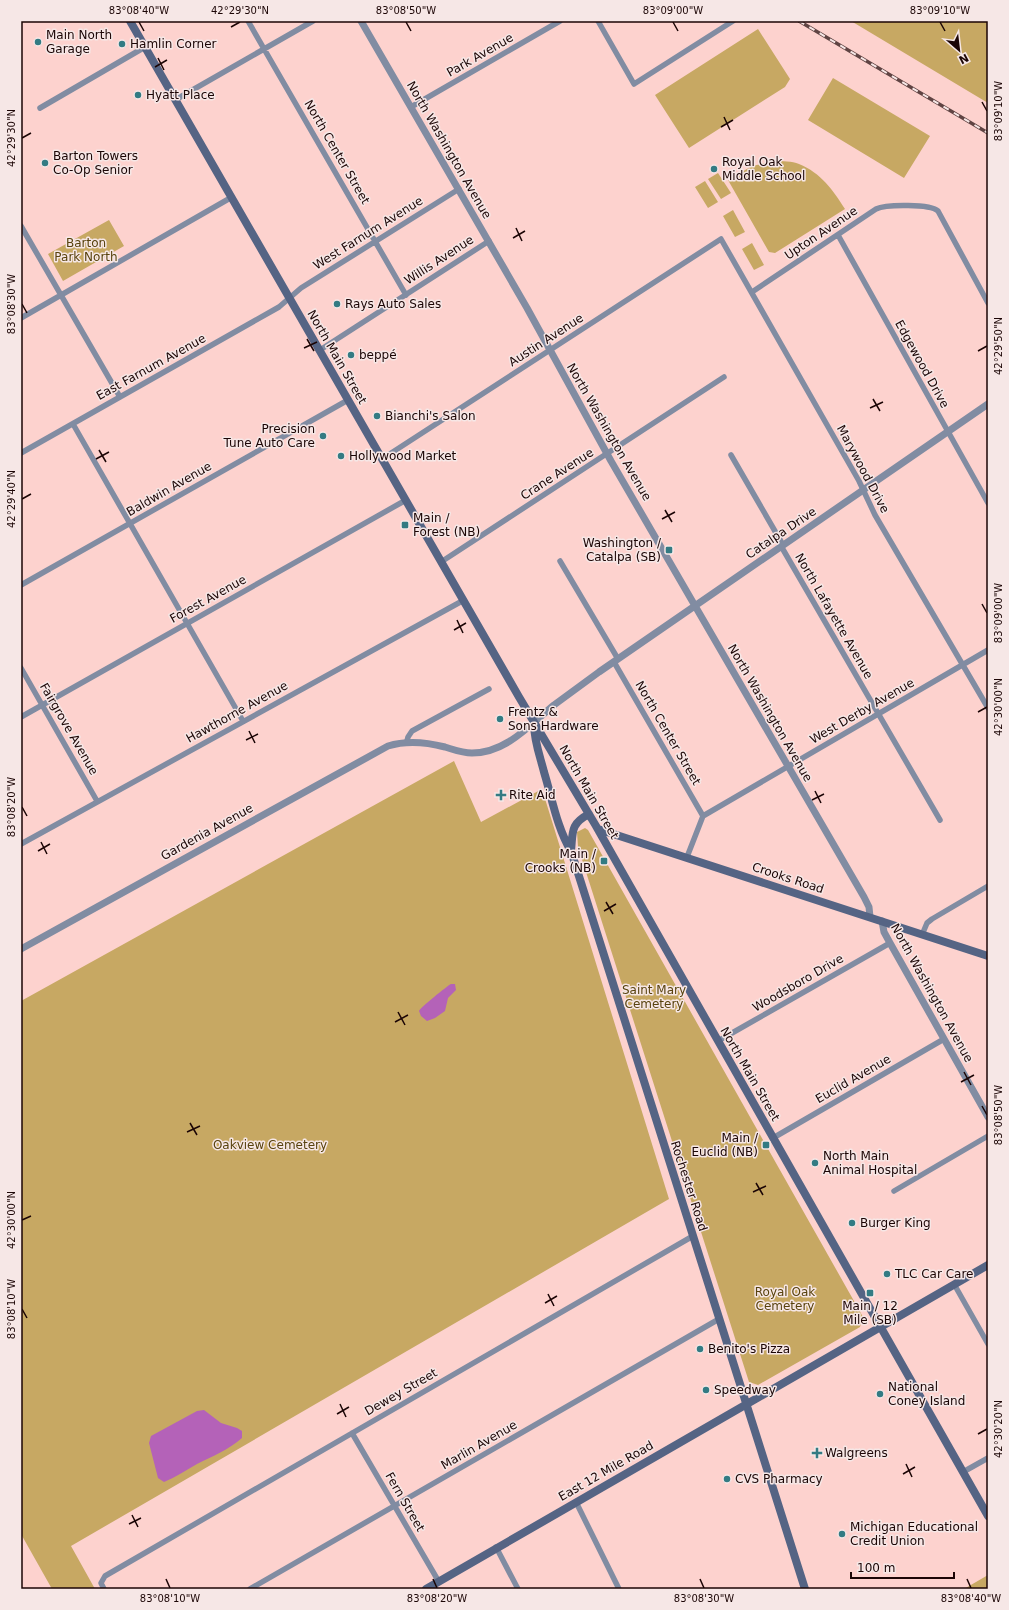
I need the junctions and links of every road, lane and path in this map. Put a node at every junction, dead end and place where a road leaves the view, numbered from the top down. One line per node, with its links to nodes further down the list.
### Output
1 (130, 21): 8 (main road, North Main Street)
2 (248, 21): 9 (street, North Center Street)
3 (313, 21): 9 (street)
4 (361, 21): 11 (street, North Washington Avenue)
5 (560, 21): 11 (street, Park Avenue)
6 (598, 21): 7 (street)
7 (733, 21)
8 (145, 47): 10 (main road, North Main Street); 12 (street)
9 (264, 49): 10 (street); 19 (street, North Center Street)
10 (175, 100): 14 (main road, North Main Street)
11 (411, 107): 13 (street, North Washington Avenue)
12 (40, 108)
13 (459, 189): 18 (street, North Washington Avenue); 19 (street, West Farnum Avenue)
14 (232, 197): 21 (street); 23 (main road, North Main Street)
15 (21, 226): 21 (street)
16 (838, 235): 20 (street, Upton Avenue); 24 (street, Upton Avenue); 33 (street, Edgewood Drive)
17 (721, 239): 20 (street, Marywood Drive); 26 (street, Austin Avenue)
18 (489, 241): 22 (street, Willis Avenue); 26 (street, North Washington Avenue)
19 (375, 242): 22 (street, North Center Street); 23 (street, West Farnum Avenue)
20 (752, 292): 38 (street, Marywood Drive)
21 (61, 295): 25 (street); 29 (street)
22 (406, 295): 27 (street, Willis Avenue)
23 (289, 298): 27 (main road, North Main Street); 29 (street, East Farnum Avenue)
24 (988, 303)
25 (21, 318)
26 (550, 349): 35 (street, North Washington Avenue); 37 (street, Austin Avenue)
27 (320, 350): 30 (main road, North Main Street)
28 (724, 378): 35 (street, Crane Avenue)
29 (120, 397): 32 (street, East Farnum Avenue)
30 (348, 400): 37 (main road, North Main Street); 41 (street, Baldwin Avenue)
31 (988, 404): 33 (street, Catalpa Drive)
32 (73, 424): 34 (street, East Farnum Avenue); 41 (street)
33 (947, 432): 38 (street, Catalpa Drive); 40 (street, Edgewood Drive)
34 (21, 453)
35 (607, 454): 44 (street, Crane Avenue); 47 (street, North Washington Avenue)
36 (731, 455): 42 (street, North Lafayette Avenue)
37 (382, 459): 39 (main road, North Main Street)
38 (863, 490): 42 (street, Catalpa Drive); 51 (street, Marywood Drive)
39 (406, 500): 44 (main road, North Main Street); 48 (street, Forest Avenue)
40 (988, 503)
41 (130, 524): 45 (street, Baldwin Avenue); 48 (street)
42 (782, 546): 47 (street, Catalpa Drive); 56 (street, North Lafayette Avenue)
43 (560, 560): 50 (street, North Center Street)
44 (442, 562): 46 (main road, North Main Street)
45 (21, 585)
46 (464, 600): 58 (street, Hawthorne Avenue); 59 (main road, North Main Street)
47 (695, 606): 50 (street, Catalpa Drive); 61 (street, North Washington Avenue)
48 (187, 623): 54 (street, Forest Avenue); 58 (street)
49 (988, 650): 51 (street, West Derby Avenue)
50 (616, 660): 59 (street, Catalpa Drive); 64 (street, North Center Street)
51 (963, 665): 55 (street, Marywood Drive); 56 (street, West Derby Avenue)
52 (21, 668): 54 (street, Fairgrove Avenue)
53 (489, 689): 60 (street)
54 (42, 705): 57 (street, Forest Avenue); 62 (street, Fairgrove Avenue)
55 (988, 708)
56 (878, 714): 61 (street, West Derby Avenue); 65 (street, North Lafayette Avenue)
57 (21, 717)
58 (243, 721): 62 (street, Hawthorne Avenue)
59 (534, 723): 60 (street, Gardenia Avenue); 63 (main road, North Main Street); 68 (main road)
60 (407, 742): 75 (street, Gardenia Avenue)
61 (788, 766): 64 (street, West Derby Avenue); 71 (street, North Washington Avenue)
62 (97, 801): 67 (street, Hawthorne Avenue)
63 (589, 814): 66 (main road); 68 (main road, Rochester Road)
64 (703, 816): 69 (street)
65 (940, 820)
66 (599, 831): 69 (main road, Crooks Road); 78 (main road, North Main Street)
67 (21, 844)
68 (571, 851): 83 (main road, Rochester Road)
69 (687, 857): 71 (main road, Crooks Road)
70 (988, 886): 73 (street)
71 (870, 917): 72 (main road, Crooks Road)
72 (882, 921): 73 (main road, Crooks Road); 74 (street, North Washington Avenue)
73 (922, 935): 76 (main road, Crooks Road)
74 (890, 943): 77 (street, North Washington Avenue); 78 (street, Woodsboro Drive)
75 (21, 949)
76 (988, 956)
77 (944, 1039): 79 (street, North Washington Avenue); 81 (street, Euclid Avenue)
78 (718, 1042): 81 (main road, North Main Street)
79 (988, 1117)
80 (988, 1136): 82 (street)
81 (772, 1138): 87 (main road, North Main Street)
82 (894, 1191)
83 (693, 1236): 86 (main road, Rochester Road); 90 (street, Dewey Street)
84 (988, 1265): 85 (main road, East 12 Mile Road)
85 (954, 1284): 87 (main road, East 12 Mile Road); 88 (street)
86 (719, 1319): 89 (main road, Rochester Road); 94 (street, Marlin Avenue)
87 (880, 1327): 89 (main road, East 12 Mile Road); 92 (main road, North Main Street)
88 (988, 1344)
89 (746, 1404): 93 (main road, East 12 Mile Road); 103 (main road, Rochester Road)
90 (352, 1433): 94 (street, Fern Street); 98 (street, Dewey Street)
91 (988, 1458): 92 (street)
92 (963, 1472): 95 (main road, North Main Street)
93 (576, 1502): 96 (main road, East 12 Mile Road); 102 (street)
94 (394, 1506): 97 (street, Fern Street); 99 (street, Marlin Avenue)
95 (988, 1516)
96 (496, 1547): 97 (main road, East 12 Mile Road); 101 (street)
97 (439, 1582): 100 (main road, East 12 Mile Road)
98 (104, 1589)
99 (250, 1589)
100 (426, 1589)
101 (518, 1589)
102 (619, 1589)
103 (805, 1589)

